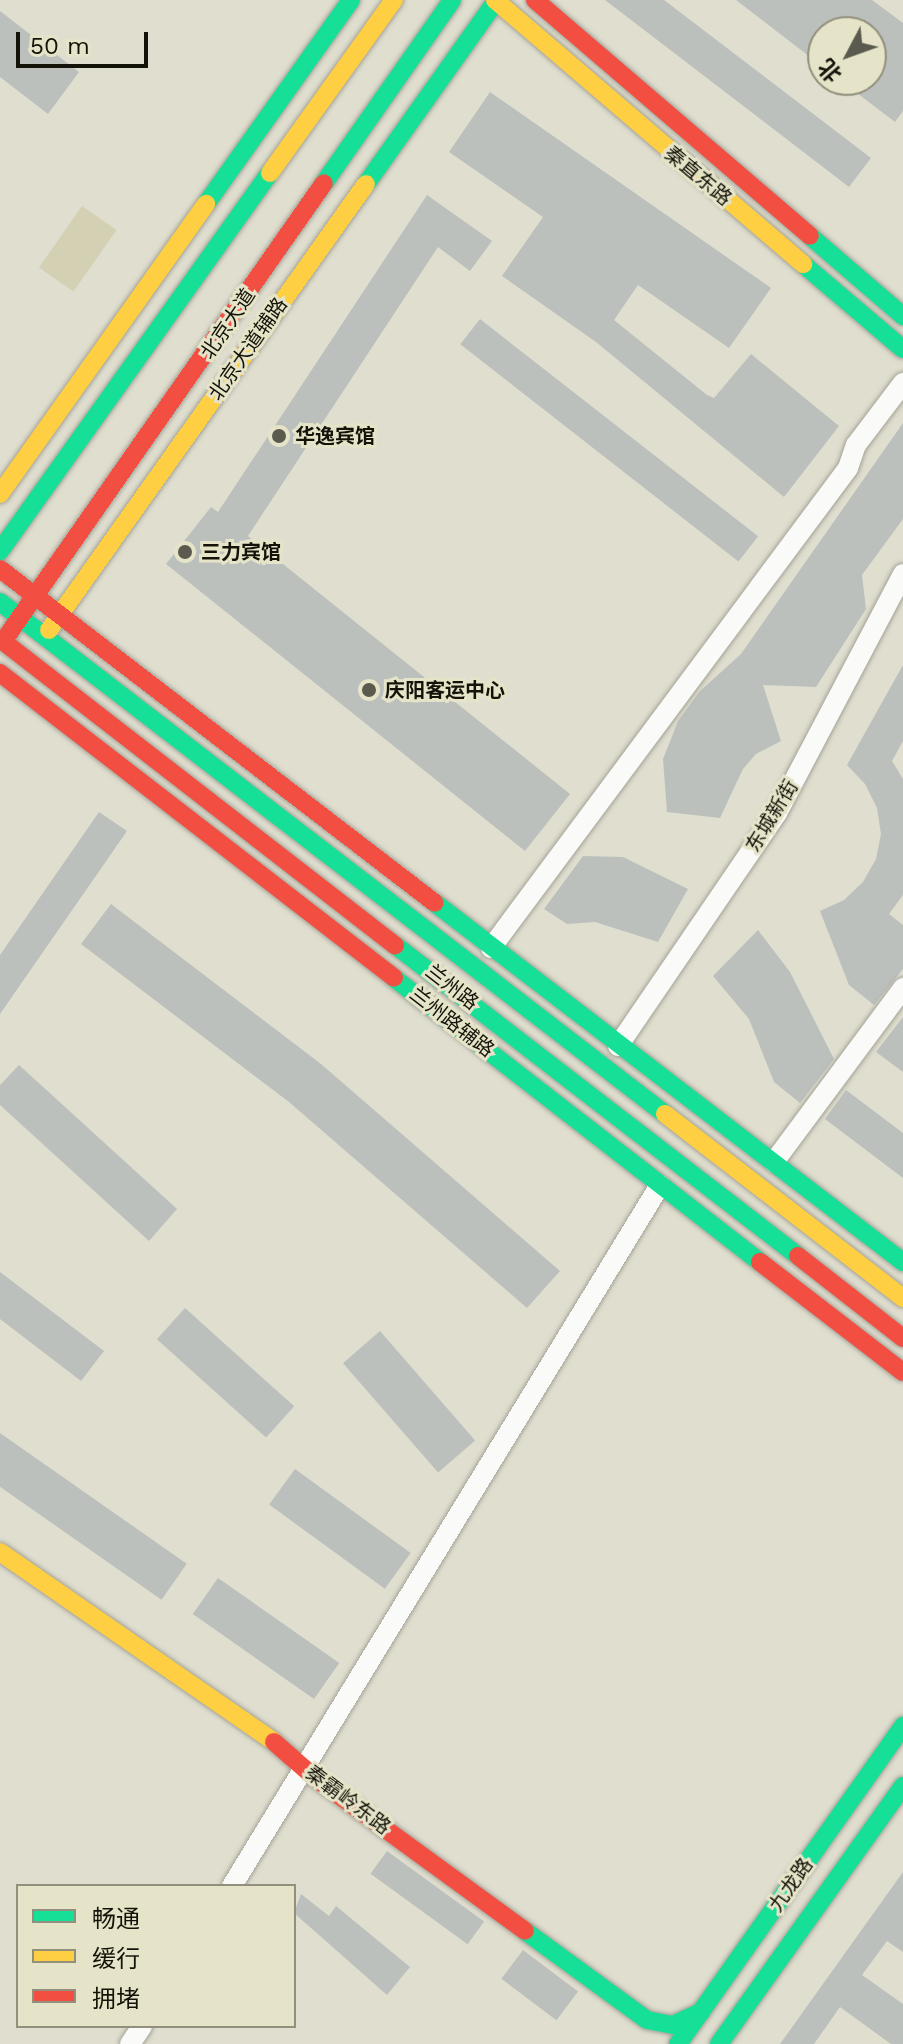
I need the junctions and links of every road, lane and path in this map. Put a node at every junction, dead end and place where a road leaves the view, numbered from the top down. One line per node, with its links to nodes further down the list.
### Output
1 (351, 0): 9 (main road)
2 (394, 0): 10 (main road)
3 (452, 0): 13 (main road, 北京大道)
4 (496, 0): 7 (main road, 秦直东路); 15 (main road, 北京大道辅路)
5 (535, 0): 6 (main road, 秦直东路)
6 (903, 316)
7 (903, 349)
8 (903, 383): 22 (street)
9 (0, 494)
10 (0, 551)
11 (0, 569): 13 (main road)
12 (903, 574): 24 (street, 东城新街)
13 (35, 596): 15 (main road); 16 (main road, 北京大道)
14 (0, 602): 16 (main road, 兰州路)
15 (60, 615): 17 (main road, 北京大道辅路); 22 (main road)
16 (20, 617): 17 (main road, 兰州路); 18 (main road, 北京大道)
17 (45, 636): 19 (main road, 北京大道辅路); 28 (main road, 兰州路)
18 (1, 642): 19 (main road, 兰州路)
19 (28, 660): 20 (main road, 北京大道辅路); 29 (main road, 兰州路)
20 (6, 678): 21 (main road, 北京大道辅路); 26 (main road, 兰州路辅路)
21 (0, 699)
22 (491, 948): 24 (main road)
23 (903, 988): 25 (street)
24 (618, 1046): 25 (main road)
25 (774, 1162): 27 (main road)
26 (660, 1185): 30 (main road, 兰州路辅路); 34 (street)
27 (903, 1262)
28 (903, 1298)
29 (903, 1338)
30 (903, 1372)
31 (0, 1552): 34 (main road, 秦霸岭东路)
32 (0, 1574): 34 (main road, 秦霸岭东路)
33 (903, 1726): 37 (main road, 九龙路)
34 (304, 1774): 36 (street); 37 (main road, 秦霸岭东路); 39 (main road, 秦霸岭东路)
35 (903, 1786): 38 (main road, 九龙路)
36 (233, 1884)
37 (701, 2012): 40 (main road, 九龙路)
38 (721, 2042)
39 (649, 2044)
40 (678, 2044)

